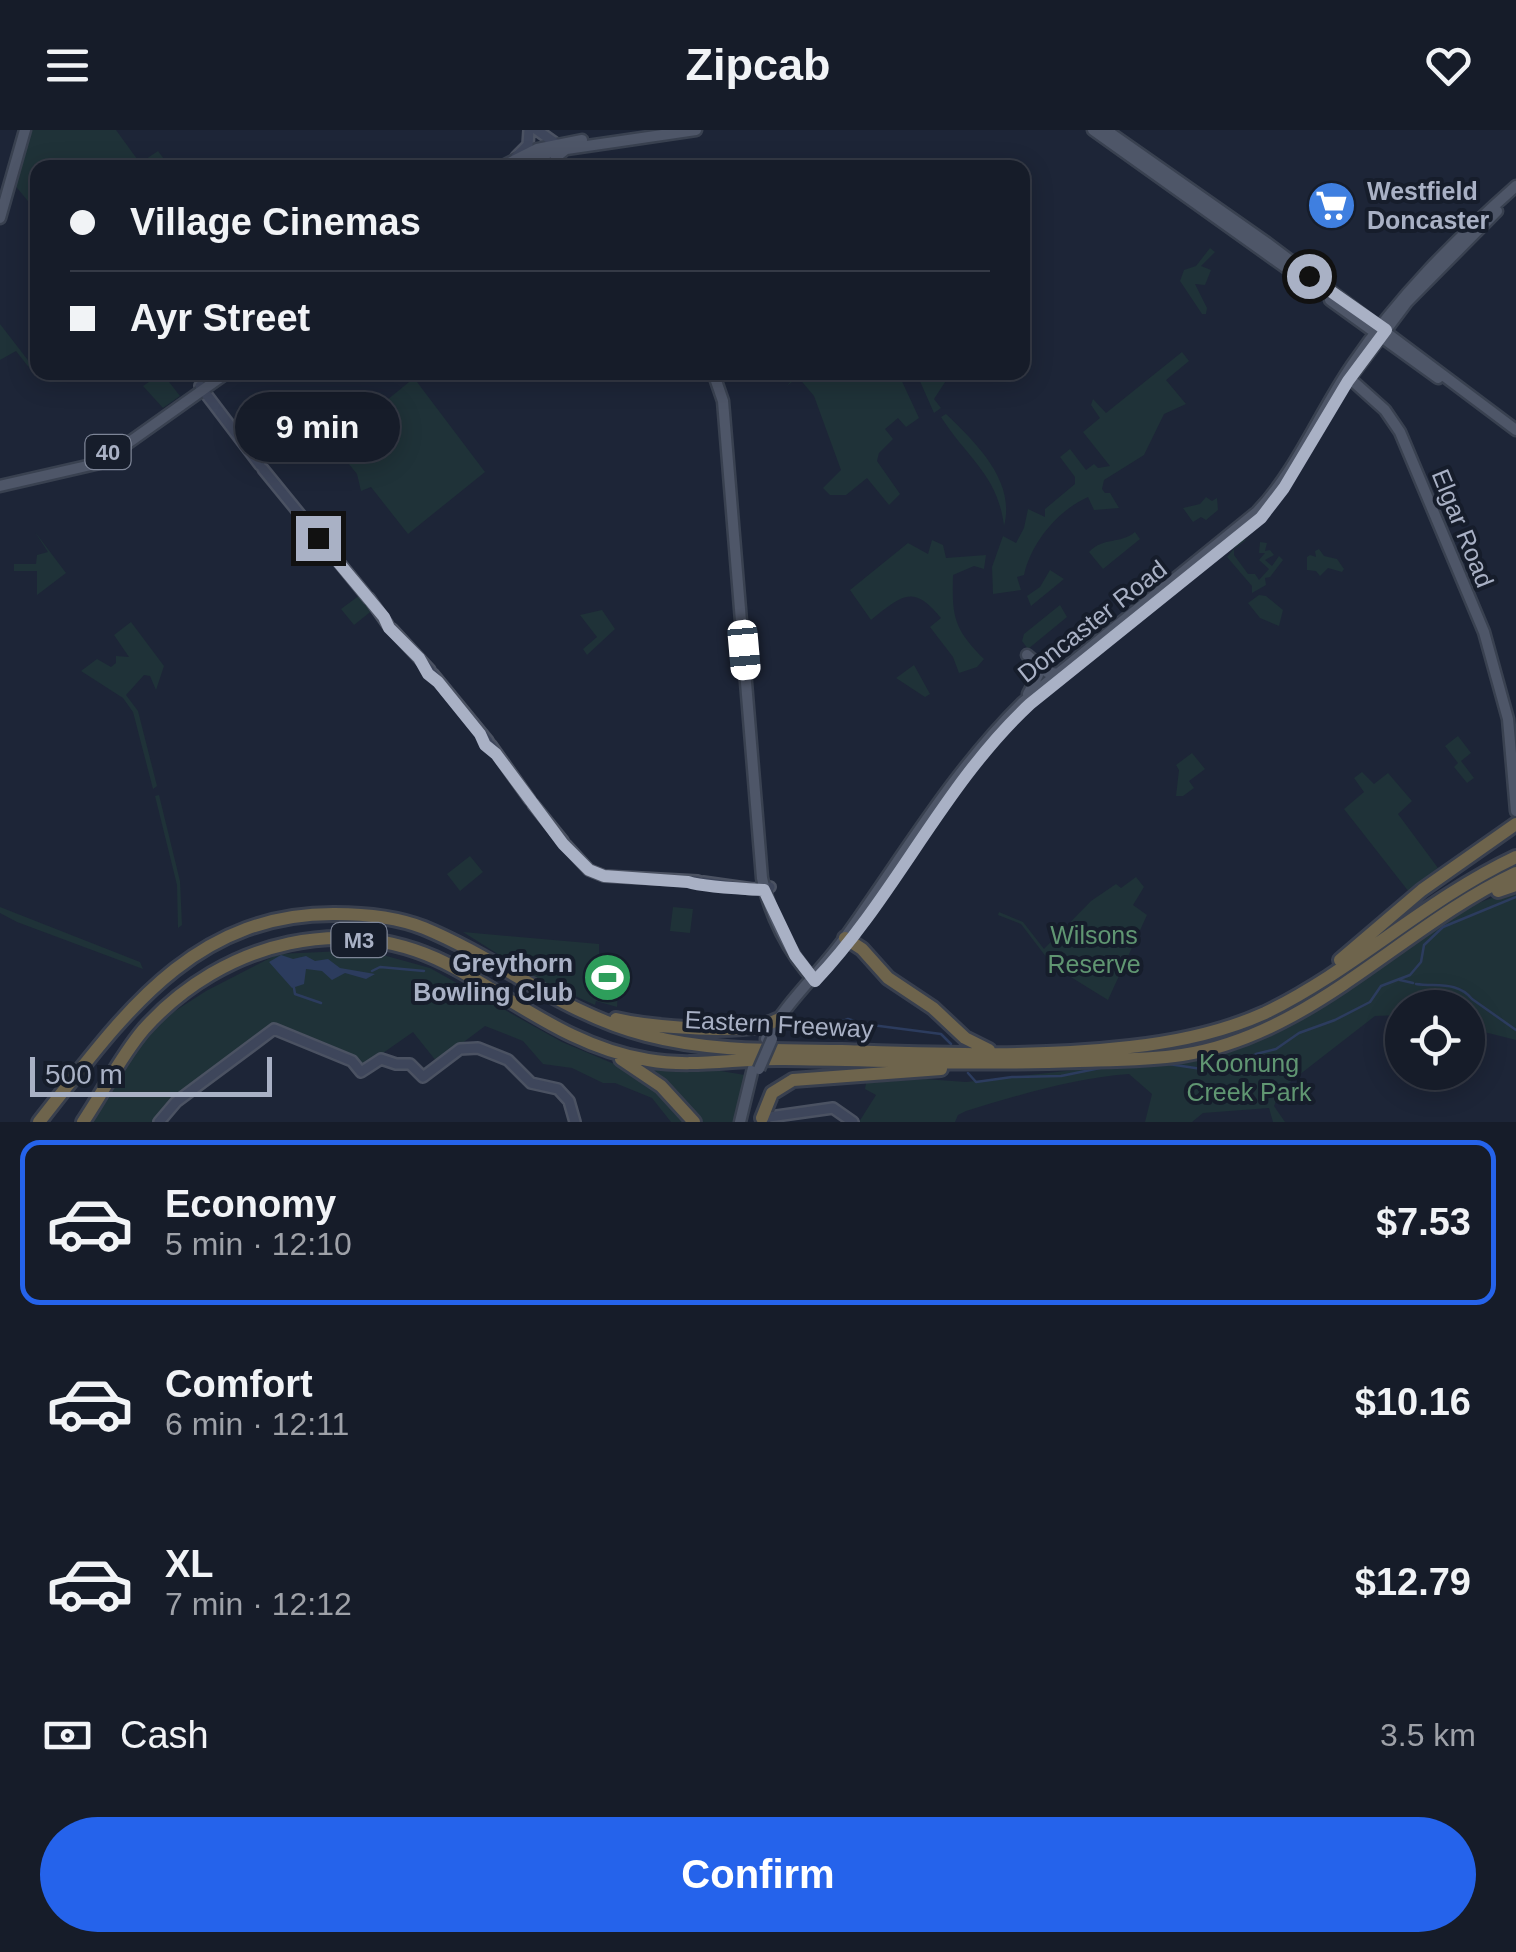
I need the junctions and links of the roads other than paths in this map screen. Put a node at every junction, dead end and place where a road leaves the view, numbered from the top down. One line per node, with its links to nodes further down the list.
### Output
1 (23, 130): 11 (main road); 12 (main road)
2 (534, 130): 7 (street); 8 (street)
3 (654, 130): 7 (main road)
4 (696, 130): 7 (main road)
5 (1093, 130): 9 (main road)
6 (1106, 130): 9 (main road)
7 (547, 157)
8 (518, 160)
9 (1143, 162): 16 (main road)
10 (1513, 192): 13 (main road, Doncaster Road)
11 (0, 206)
12 (0, 218)
13 (1458, 241): 14 (main road, Doncaster Road); 15 (main road, Doncaster Road)
14 (1407, 302): 17 (main road, Doncaster Road); 18 (main road)
15 (1392, 308): 16 (main road); 17 (main road, Doncaster Road)
16 (1353, 313): 17 (main road); 19 (main road)
17 (1379, 335): 18 (main road); 19 (main road, Doncaster Road); 24 (main road)
18 (1405, 344): 24 (main road)
19 (1360, 360): 20 (main road, Doncaster Road); 25 (main road)
20 (1348, 379): 25 (main road, Elgar Road); 30 (main road, Doncaster Road)
21 (210, 380): 26 (main road, 40)
22 (216, 380): 26 (main road, 40)
23 (714, 380): 37 (main road)
24 (1452, 384): 27 (main road)
25 (1366, 388): 31 (main road, Elgar Road)
26 (202, 389): 28 (main road, 40); 37 (street)
27 (1516, 430)
28 (0, 484)
29 (1027, 655): 30 (main road)
30 (1048, 681): 38 (main road, Doncaster Road); 38 (main road, Doncaster Road)
31 (1515, 789): 32 (main road, Elgar Road)
32 (1516, 811)
33 (1516, 826): 40 (highway)
34 (1516, 857): 40 (highway, Eastern Freeway / M3)
35 (1516, 873): 44 (highway, Eastern Freeway / M3)
36 (1516, 884): 44 (highway)
37 (766, 888): 39 (main road)
38 (849, 936): 39 (main road, Doncaster Road); 47 (highway)
39 (812, 973): 42 (main road, Doncaster Road); 45 (main road, Doncaster Road)
40 (1307, 990): 47 (highway, Eastern Freeway / M3)
41 (548, 997): 43 (highway); 47 (highway, Eastern Freeway / M3); 49 (highway, Eastern Freeway / M3)
42 (777, 1020): 43 (highway); 45 (main road, Doncaster Road)
43 (752, 1027): 45 (highway)
44 (1268, 1027): 47 (highway, Eastern Freeway / M3)
45 (769, 1038): 54 (main road, Doncaster Road, bridge)
46 (597, 1046): 47 (highway, Eastern Freeway / M3); 50 (highway, Eastern Freeway / M3); 53 (highway)
47 (1007, 1059): 48 (highway)
48 (761, 1120): 55 (street)
49 (39, 1122)
50 (83, 1122)
51 (159, 1122): 52 (street)
52 (575, 1122)
53 (694, 1122)
54 (744, 1122)
55 (853, 1122)

